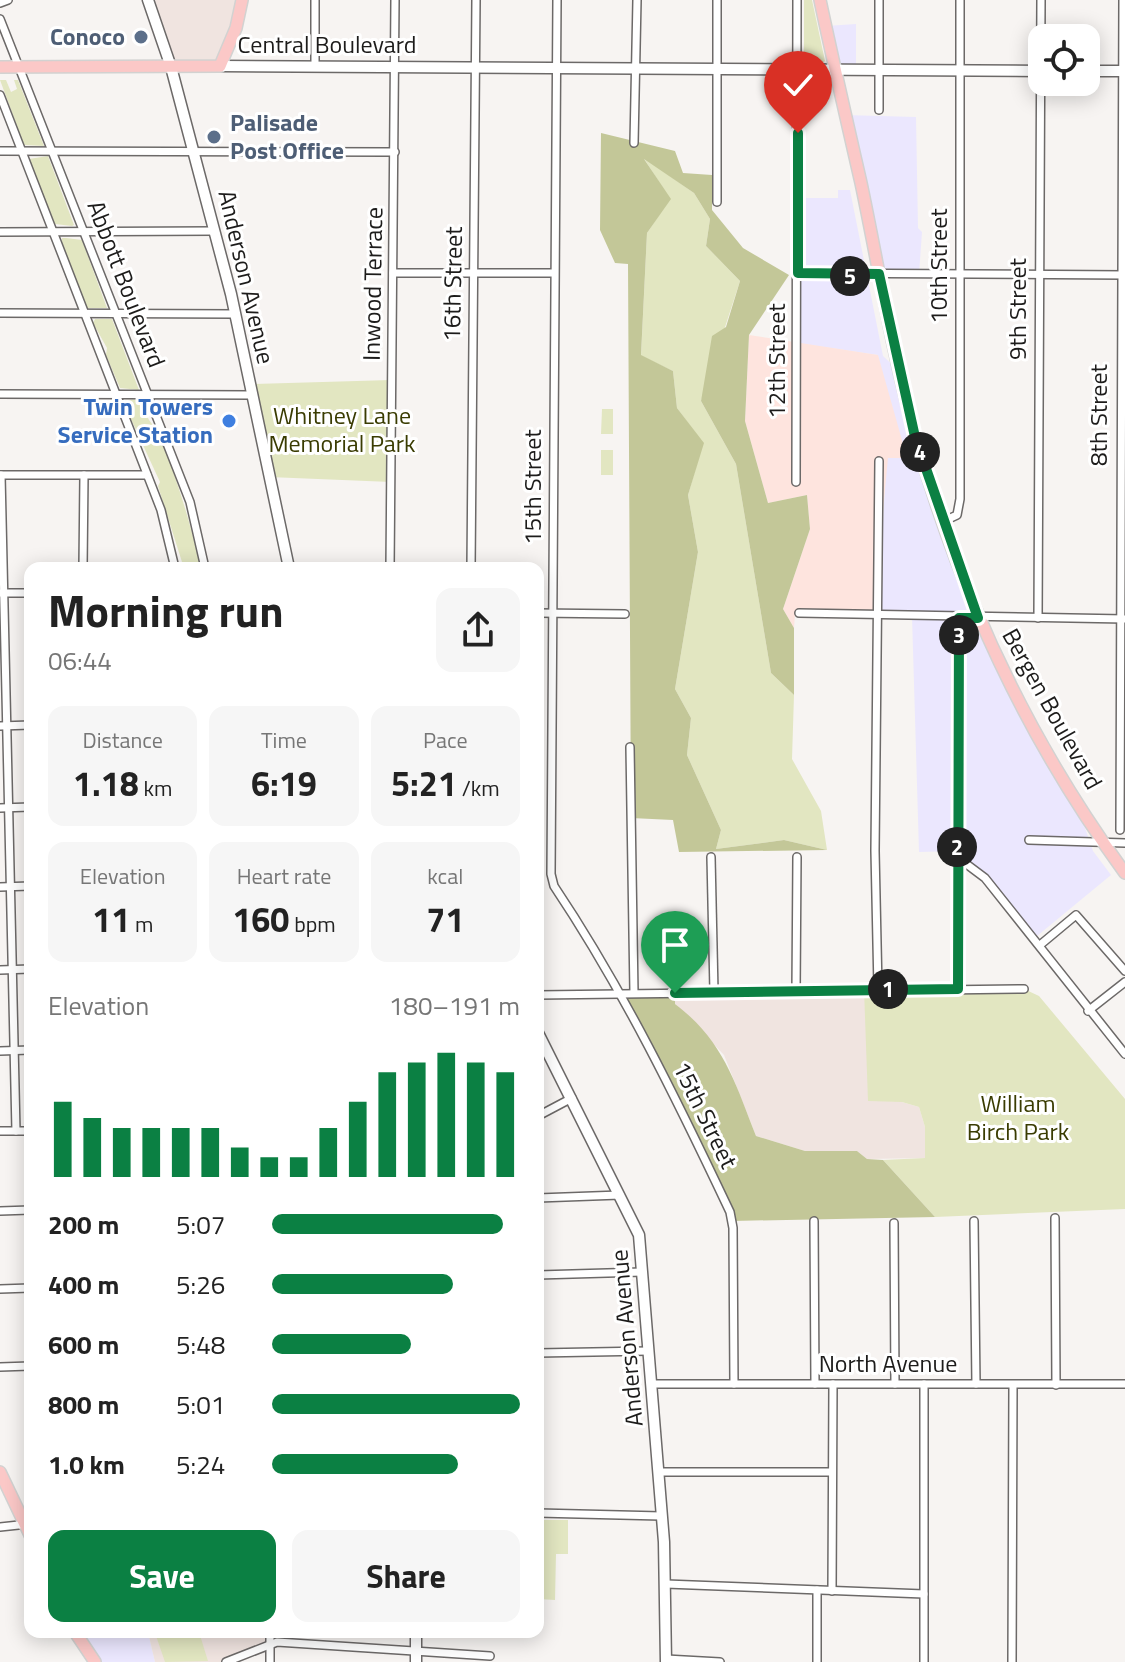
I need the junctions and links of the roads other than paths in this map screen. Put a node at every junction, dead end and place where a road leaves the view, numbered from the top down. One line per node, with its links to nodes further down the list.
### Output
1 (8, 0): 16 (street)
2 (148, 0): 21 (main road, Anderson Avenue)
3 (242, 0): 19 (main road)
4 (315, 0): 20 (street)
5 (395, 0): 22 (street, Inwood Terrace)
6 (476, 0): 25 (street, 16th Street)
7 (557, 0): 26 (street, 15th Street)
8 (637, 0): 30 (street)
9 (717, 0): 23 (street)
10 (797, 0): 27 (street, 12th Street)
11 (820, 0): 28 (main road, Bergen Boulevard)
12 (879, 0): 31 (street)
13 (960, 0): 32 (street, 10th Street)
14 (1041, 0): 18 (street, 9th Street)
15 (1123, 0): 35 (street, 8th Street)
16 (0, 3)
17 (0, 19): 24 (street, Abbott Boulevard)
18 (1041, 24)
19 (220, 66): 20 (main road, Central Boulevard); 21 (main road, Central Boulevard)
20 (315, 66): 22 (main road, Central Boulevard)
21 (171, 67): 24 (main road, Central Boulevard); 42 (main road, Anderson Avenue)
22 (395, 67): 25 (main road, Central Boulevard); 44 (street, Inwood Terrace)
23 (716, 67): 27 (main road, Central Boulevard); 30 (main road, Central Boulevard); 45 (street)
24 (17, 68): 29 (main road, Central Boulevard); 43 (street, Abbott Boulevard)
25 (476, 68): 26 (main road, Central Boulevard); 51 (street, 16th Street)
26 (557, 68): 30 (main road, Central Boulevard); 52 (street, 15th Street)
27 (798, 68): 28 (main road, Central Boulevard); 53 (street, 12th Street)
28 (834, 68): 31 (main road, Central Boulevard); 54 (main road, Bergen Boulevard)
29 (0, 69)
30 (637, 69): 39 (street)
31 (878, 69): 32 (main road, Central Boulevard); 38 (street)
32 (959, 70): 33 (main road, Central Boulevard); 55 (street, 10th Street)
33 (1028, 71)
34 (1100, 71): 35 (main road)
35 (1124, 71): 57 (street, 8th Street)
36 (0, 95): 41 (street, Abbott Boulevard)
37 (1041, 96): 56 (street, 9th Street)
38 (879, 110)
39 (634, 143)
40 (0, 151): 41 (street)
41 (21, 151): 43 (street); 49 (street, Abbott Boulevard)
42 (194, 151): 43 (street); 44 (street); 47 (main road, Anderson Avenue)
43 (53, 152): 46 (street, Abbott Boulevard)
44 (395, 152): 50 (street, Inwood Terrace)
45 (717, 202)
46 (85, 231): 47 (street); 49 (street); 60 (street, Abbott Boulevard)
47 (215, 231): 61 (main road, Anderson Avenue)
48 (0, 232): 49 (street)
49 (53, 232): 59 (street, Abbott Boulevard)
50 (393, 273): 51 (street); 76 (street, Inwood Terrace)
51 (473, 273): 52 (street); 77 (street, 16th Street)
52 (554, 273): 81 (street, 15th Street)
53 (798, 273): 54 (street); 70 (street, 12th Street)
54 (879, 274): 55 (street); 71 (main road, Bergen Boulevard)
55 (958, 274): 56 (street); 71 (street, 10th Street)
56 (1038, 274): 57 (street); 87 (street, 9th Street)
57 (1122, 275): 88 (street, 8th Street)
58 (0, 313): 59 (street)
59 (85, 313): 60 (street); 63 (street, Abbott Boulevard)
60 (116, 314): 61 (street); 64 (street, Abbott Boulevard)
61 (235, 314): 65 (main road, Anderson Avenue)
62 (0, 394): 63 (street)
63 (116, 394): 64 (street); 69 (street, Abbott Boulevard)
64 (148, 395): 65 (street); 74 (street, Abbott Boulevard)
65 (252, 395): 75 (main road, Anderson Avenue)
66 (879, 461): 84 (street)
67 (0, 475): 68 (street); 78 (street)
68 (84, 475): 69 (street); 72 (street)
69 (147, 475): 73 (street, Abbott Boulevard)
70 (796, 482)
71 (942, 522): 86 (main road, Bergen Boulevard)
72 (83, 562)
73 (174, 562)
74 (204, 562)
75 (288, 562)
76 (390, 562)
77 (471, 562)
78 (1, 593): 79 (street); 90 (street)
79 (24, 593)
80 (544, 613): 81 (street)
81 (552, 613): 83 (street); 117 (street, 15th Street)
82 (799, 613): 84 (street)
83 (625, 614)
84 (877, 614): 85 (street); 111 (street)
85 (959, 618): 86 (street); 100 (street)
86 (978, 618): 87 (street); 96 (main road, Bergen Boulevard)
87 (1038, 618): 88 (street)
88 (1122, 619): 94 (street, 8th Street)
89 (24, 725): 90 (street)
90 (2, 726): 93 (street)
91 (630, 747): 116 (street)
92 (24, 807): 93 (street)
93 (4, 808): 102 (street)
94 (1120, 830)
95 (1029, 840): 96 (street)
96 (1104, 843): 97 (street); 101 (main road, Bergen Boulevard)
97 (1125, 843)
98 (711, 857): 115 (street)
99 (797, 857): 114 (street)
100 (957, 857): 105 (street); 112 (street)
101 (1125, 873)
102 (10, 886): 103 (street); 104 (street); 106 (street)
103 (24, 886)
104 (0, 887)
105 (1040, 945): 109 (street); 119 (street)
106 (12, 969): 107 (street); 108 (street); 121 (street)
107 (24, 969)
108 (0, 970)
109 (1125, 971)
110 (1125, 982): 119 (street)
111 (878, 989): 112 (street); 114 (street)
112 (958, 989): 113 (street)
113 (1024, 989)
114 (796, 991): 115 (street)
115 (714, 992): 116 (street)
116 (634, 993): 117 (street)
117 (620, 994): 118 (street); 147 (street, 15th Street)
118 (544, 995)
119 (1088, 1011): 124 (street)
120 (544, 1044): 125 (main road, Anderson Avenue)
121 (14, 1050): 122 (street); 123 (street); 128 (street)
122 (24, 1050)
123 (0, 1051)
124 (1125, 1054)
125 (572, 1098): 126 (street); 130 (main road, Anderson Avenue)
126 (544, 1113)
127 (0, 1131): 128 (street)
128 (16, 1131): 129 (street)
129 (24, 1131)
130 (622, 1195): 131 (street); 138 (main road, Anderson Avenue)
131 (544, 1198)
132 (24, 1210): 133 (street)
133 (0, 1211)
134 (1055, 1218): 155 (street)
135 (814, 1221): 148 (street)
136 (974, 1221): 152 (street)
137 (894, 1223): 150 (street)
138 (642, 1272): 139 (street); 142 (main road, Anderson Avenue)
139 (544, 1275)
140 (24, 1288): 141 (street)
141 (0, 1289)
142 (648, 1351): 143 (street); 146 (main road, Anderson Avenue)
143 (544, 1353)
144 (24, 1366): 145 (street)
145 (0, 1367)
146 (652, 1384): 147 (street, North Avenue); 157 (main road, Anderson Avenue)
147 (734, 1384): 148 (street, North Avenue)
148 (815, 1384): 149 (street, North Avenue)
149 (833, 1384): 150 (street, North Avenue); 158 (street)
150 (895, 1384): 151 (street, North Avenue)
151 (924, 1384): 152 (street, North Avenue); 167 (street)
152 (976, 1384): 154 (street, North Avenue)
153 (1125, 1384): 155 (street, North Avenue)
154 (1013, 1385): 155 (street, North Avenue); 180 (street)
155 (1056, 1385)
156 (0, 1472): 161 (main road)
157 (659, 1472): 158 (street); 160 (main road, Anderson Avenue)
158 (832, 1472): 166 (street)
159 (544, 1513): 160 (street)
160 (661, 1516): 164 (main road, Anderson Avenue)
161 (24, 1520)
162 (0, 1527): 163 (street)
163 (24, 1528)
164 (666, 1584): 165 (street); 173 (main road, Anderson Avenue)
165 (817, 1590): 166 (street); 178 (street)
166 (832, 1591): 167 (street)
167 (924, 1594): 179 (street)
168 (79, 1638): 174 (main road)
169 (270, 1638): 170 (street)
170 (270, 1643): 171 (street); 175 (street); 176 (street)
171 (416, 1656): 172 (street)
172 (490, 1656)
173 (666, 1661): 177 (street)
174 (95, 1662)
175 (226, 1662)
176 (270, 1662)
177 (720, 1662)
178 (817, 1662)
179 (924, 1662)
180 (1012, 1662)

